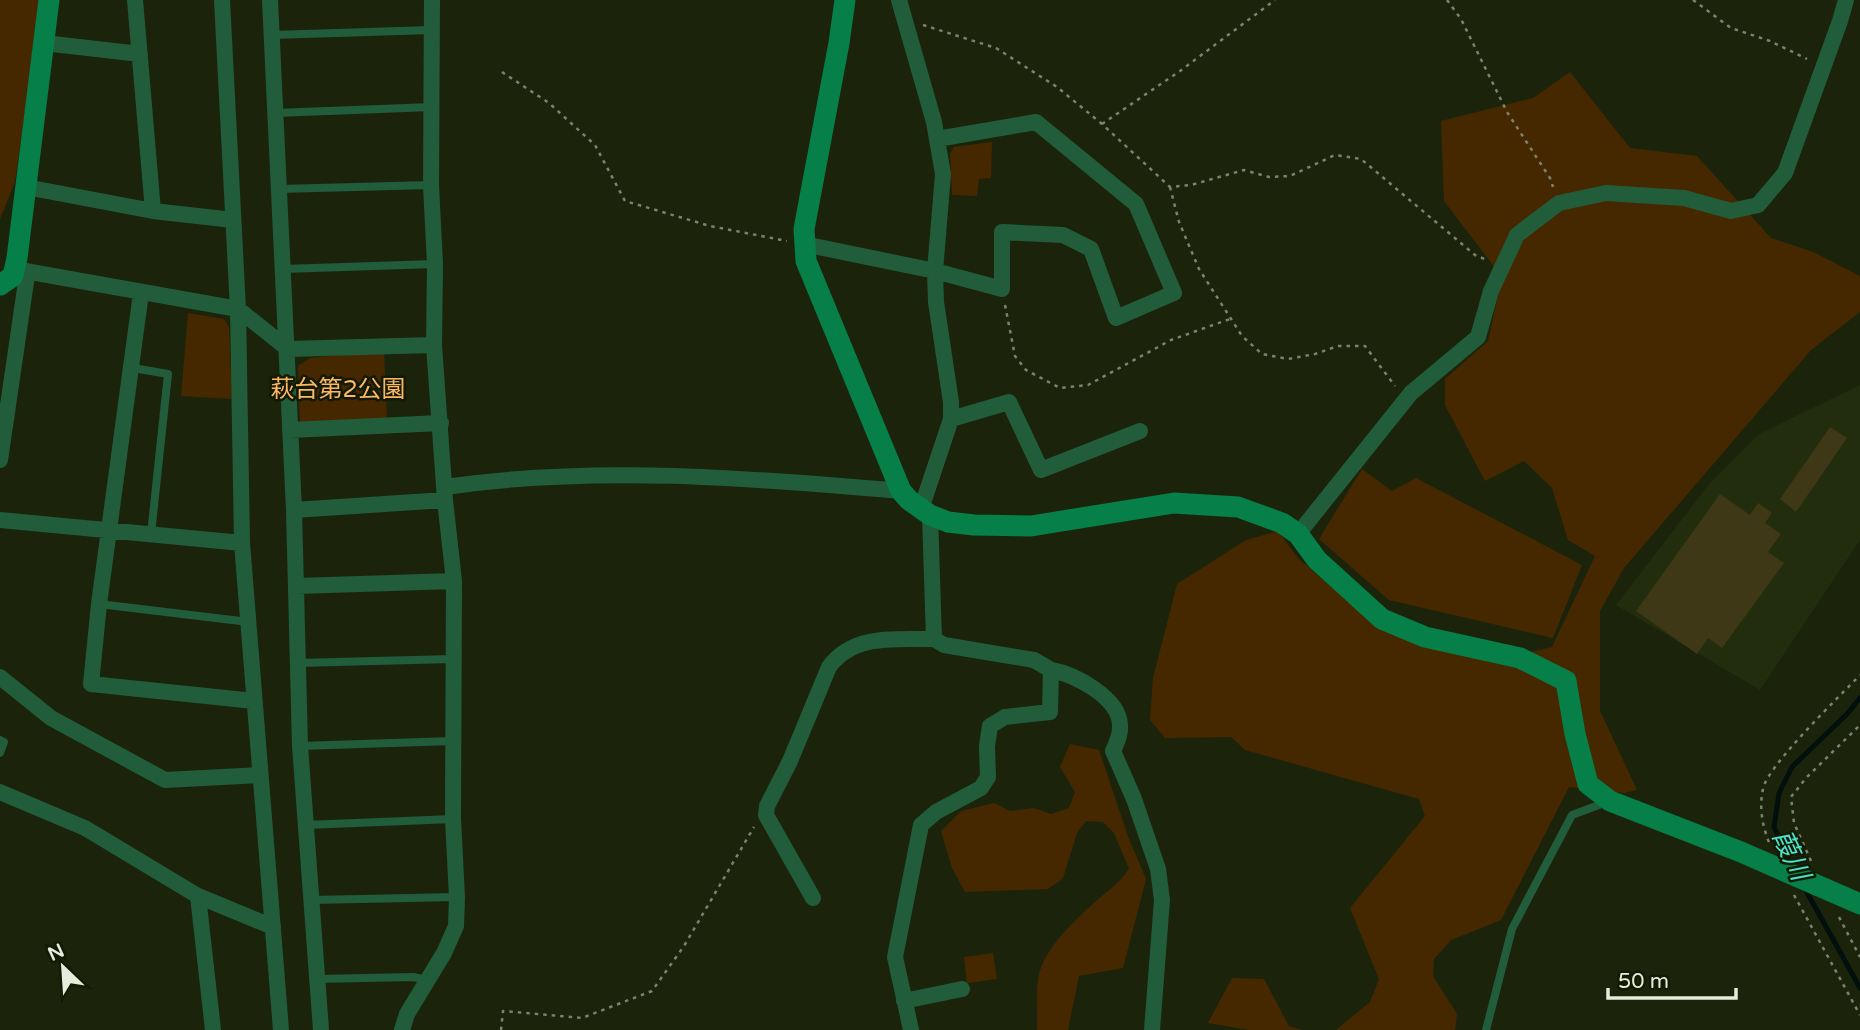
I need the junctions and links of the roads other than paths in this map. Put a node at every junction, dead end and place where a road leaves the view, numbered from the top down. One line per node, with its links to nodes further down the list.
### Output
1 (49, 0): 11 (street)
2 (135, 0): 12 (street)
3 (222, 0): 20 (street)
4 (270, 0): 10 (street)
5 (432, 0): 9 (street)
6 (845, 0): 21 (street)
7 (899, 0): 15 (street)
8 (1846, 0): 44 (street)
9 (432, 30): 10 (lane); 13 (street)
10 (272, 35): 14 (street)
11 (44, 43): 12 (street); 17 (street)
12 (140, 54): 19 (street)
13 (432, 107): 14 (lane); 16 (street)
14 (275, 113): 18 (street)
15 (937, 139): 25 (street); 25 (street)
16 (431, 185): 18 (lane); 22 (street)
17 (26, 187): 19 (street); 23 (street)
18 (279, 189): 24 (street)
19 (153, 211): 20 (street)
20 (233, 220): 28 (street)
21 (804, 244): 25 (street); 37 (street)
22 (435, 264): 24 (lane); 29 (street)
23 (15, 269): 26 (street); 27 (street); 36 (street)
24 (283, 270): 30 (street)
25 (936, 271): 32 (street)
26 (0, 285)
27 (141, 293): 28 (street); 31 (street)
28 (238, 309): 30 (street); 45 (street)
29 (434, 345): 30 (street); 33 (street)
30 (288, 349): 34 (street)
31 (132, 368): 42 (street); 43 (lane)
32 (951, 419): 35 (street); 40 (street)
33 (441, 423): 34 (street); 38 (street)
34 (290, 430): 39 (street)
35 (1140, 431)
36 (0, 460)
37 (901, 491): 38 (street); 40 (street)
38 (445, 494): 39 (street); 46 (street)
39 (294, 510): 47 (street)
40 (925, 512): 44 (street); 50 (street)
41 (0, 520): 42 (street)
42 (109, 529): 43 (street); 48 (street)
43 (151, 534): 45 (street)
44 (1298, 534): 62 (street)
45 (242, 543): 49 (street)
46 (454, 580): 47 (street); 51 (street)
47 (297, 586): 52 (street)
48 (99, 604): 49 (lane); 55 (street)
49 (249, 622): 55 (street)
50 (934, 639): 53 (street); 67 (street)
51 (453, 659): 52 (lane); 57 (street)
52 (297, 663): 58 (street)
53 (1051, 670): 74 (street); 80 (street)
54 (0, 677): 60 (street)
55 (254, 701): 60 (street)
56 (0, 740): 59 (lane)
57 (453, 741): 58 (lane); 63 (street)
58 (300, 746): 64 (street)
59 (0, 752)
60 (260, 775): 70 (street)
61 (0, 792): 65 (street)
62 (1610, 801): 69 (street); 81 (lane)
63 (453, 819): 64 (lane); 66 (street)
64 (306, 825): 68 (street)
65 (198, 896): 70 (street); 75 (street)
66 (457, 897): 68 (lane); 72 (street)
67 (813, 898)
68 (311, 900): 71 (street)
69 (1860, 904)
70 (272, 927): 76 (street)
71 (317, 979): 72 (lane); 77 (street)
72 (428, 980): 78 (street)
73 (962, 989): 74 (street)
74 (904, 1001): 79 (street)
75 (213, 1030)
76 (281, 1030)
77 (321, 1030)
78 (402, 1030)
79 (911, 1030)
80 (1152, 1030)
81 (1486, 1030)

